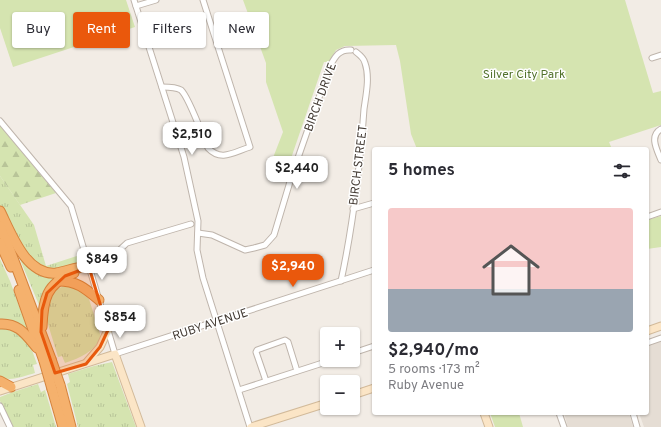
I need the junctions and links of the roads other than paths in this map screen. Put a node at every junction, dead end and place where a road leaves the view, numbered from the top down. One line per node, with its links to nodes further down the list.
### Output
1 (134, 0): 4 (street)
2 (156, 0): 4 (street)
3 (203, 0): 8 (street)
4 (136, 6): 8 (street)
5 (354, 51): 13 (street, BIRCH STREET); 19 (street, BIRCH DRIVE)
6 (661, 55): 7 (street)
7 (652, 58)
8 (162, 87): 19 (street)
9 (0, 121): 21 (street)
10 (661, 129): 11 (street)
11 (661, 160)
12 (372, 204): 13 (street)
13 (353, 209): 24 (street, BIRCH STREET)
14 (0, 211): 21 (highway)
15 (661, 212): 16 (street)
16 (649, 215)
17 (191, 224): 21 (street)
18 (0, 226): 31 (highway)
19 (198, 233): 26 (street)
20 (0, 243): 37 (highway)
21 (89, 267): 23 (highway); 25 (street)
22 (372, 271): 24 (street, RUBY AVENUE)
23 (58, 281): 25 (highway); 31 (highway)
24 (341, 281): 26 (street, RUBY AVENUE)
25 (99, 300): 29 (street)
26 (217, 322): 36 (street, RUBY AVENUE); 46 (street)
27 (0, 324): 37 (highway)
28 (661, 326): 30 (street)
29 (108, 330): 36 (street); 38 (street)
30 (649, 330)
31 (42, 332): 37 (highway)
32 (661, 338): 33 (street)
33 (649, 342)
34 (372, 347): 35 (street)
35 (360, 351)
36 (115, 354): 38 (street, RUBY AVENUE); 57 (street)
37 (45, 357): 44 (highway, bridge)
38 (86, 364): 43 (street, RUBY AVENUE)
39 (320, 364): 40 (street)
40 (297, 371): 42 (street); 42 (street)
41 (0, 381): 43 (highway)
42 (266, 381): 46 (street)
43 (11, 387): 47 (street, RUBY AVENUE)
44 (56, 387): 55 (highway); 56 (highway)
45 (372, 389): 48 (street)
46 (239, 390): 58 (street)
47 (0, 391)
48 (360, 393)
49 (320, 405): 58 (street)
50 (0, 406): 54 (street)
51 (485, 415): 59 (street)
52 (561, 415): 60 (street)
53 (633, 415): 61 (street)
54 (10, 427)
55 (63, 427)
56 (71, 427)
57 (141, 427)
58 (251, 427)
59 (489, 427)
60 (564, 427)
61 (637, 427)

